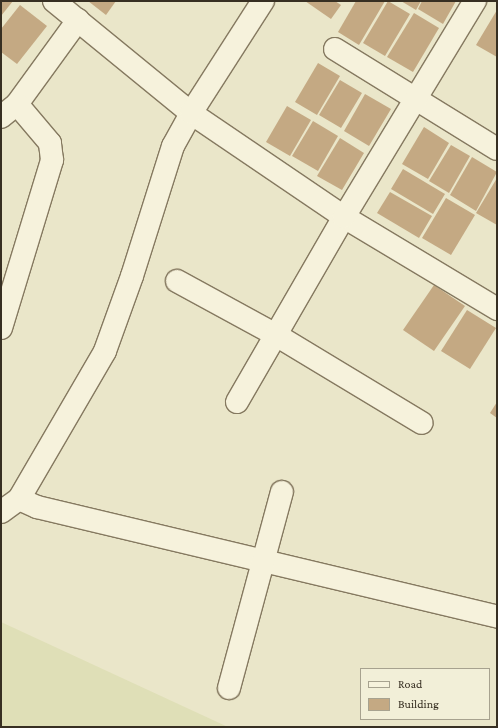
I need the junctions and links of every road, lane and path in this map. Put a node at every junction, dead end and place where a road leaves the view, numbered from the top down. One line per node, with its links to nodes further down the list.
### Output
1 (54, 1): 4 (street)
2 (263, 1): 8 (street)
3 (475, 1): 6 (street)
4 (78, 20): 7 (street); 8 (street)
5 (334, 49): 6 (street)
6 (415, 99): 9 (street); 10 (street)
7 (9, 110): 13 (street)
8 (191, 113): 10 (street); 18 (street)
9 (497, 148)
10 (344, 217): 12 (street); 14 (street)
11 (177, 281): 14 (street)
12 (497, 309)
13 (1, 328)
14 (276, 335): 15 (street); 16 (street)
15 (237, 402)
16 (422, 424)
17 (282, 492): 20 (street)
18 (19, 499): 19 (street); 20 (street)
19 (1, 512)
20 (263, 562): 21 (street); 22 (street)
21 (497, 617)
22 (229, 688)

